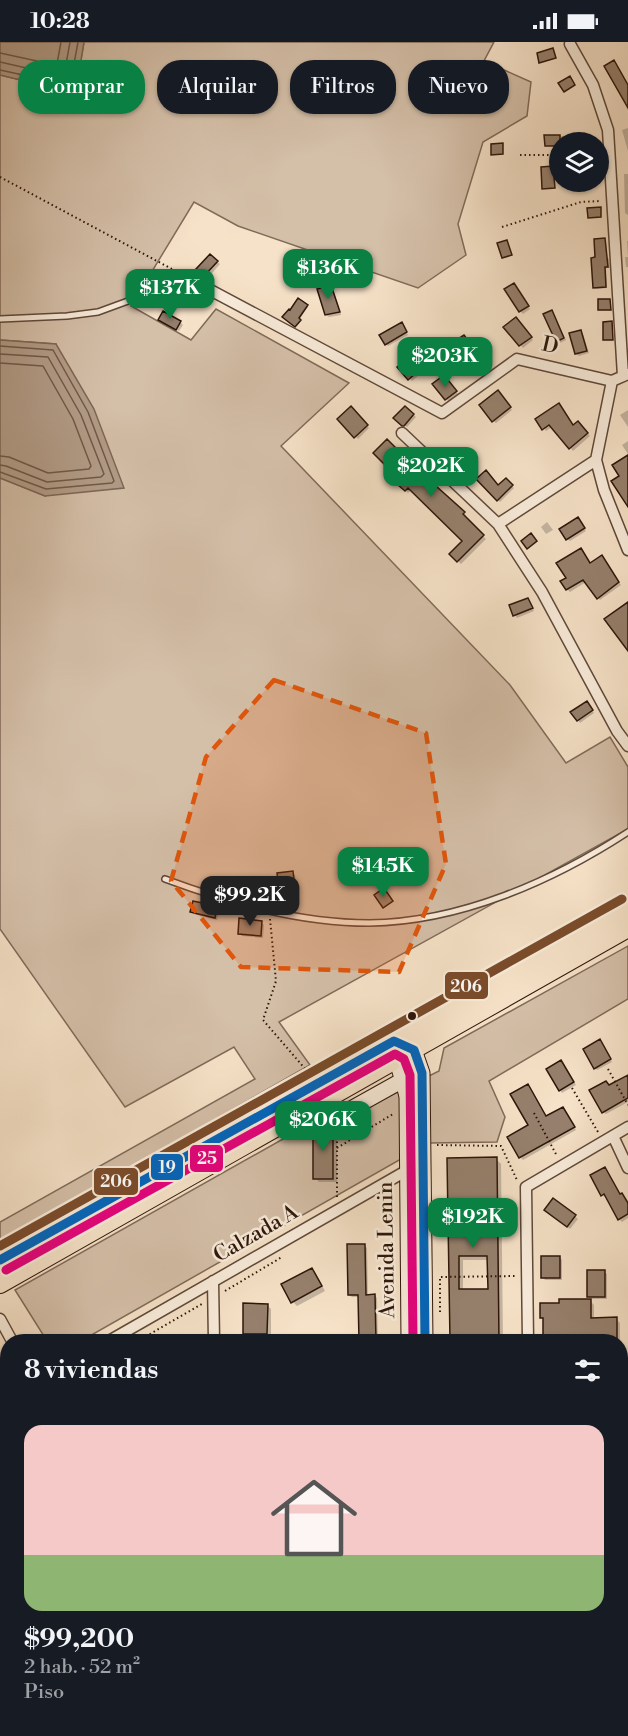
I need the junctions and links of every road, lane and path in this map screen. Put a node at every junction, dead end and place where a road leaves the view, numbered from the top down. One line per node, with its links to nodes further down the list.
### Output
1 (570, 44): 5 (street)
2 (549, 154): 3 (path)
3 (520, 155)
4 (0, 177): 7 (path)
5 (613, 200): 6 (path); 9 (street)
6 (502, 227)
7 (197, 282): 8 (lane); 9 (street, D)
8 (0, 319)
9 (621, 377): 11 (street)
10 (402, 433): 12 (street)
11 (596, 460): 12 (street); 13 (street)
12 (498, 524): 14 (street)
13 (628, 550)
14 (628, 746)
15 (628, 832): 18 (lane)
16 (165, 879): 18 (lane)
17 (628, 909): 20 (highway)
18 (269, 910): 25 (path)
19 (628, 928): 21 (highway)
20 (394, 1041): 21 (street); 22 (street, Avenida Lenin); 45 (highway)
21 (414, 1050): 22 (highway); 24 (street, Avenida Lenin)
22 (396, 1060): 26 (street, Avenida Lenin); 29 (highway)
23 (608, 1068): 28 (path)
24 (420, 1070): 26 (street); 36 (street, Avenida Lenin)
25 (309, 1073)
26 (403, 1080): 32 (street); 41 (street, Avenida Lenin)
27 (572, 1088): 34 (path)
28 (628, 1105)
29 (302, 1113): 32 (street); 48 (highway)
30 (394, 1113): 37 (path)
31 (534, 1113): 38 (path)
32 (337, 1114): 37 (path)
33 (628, 1127): 35 (street)
34 (598, 1132)
35 (613, 1136): 40 (street); 46 (street)
36 (423, 1144): 39 (street, Avenida Lenin); 42 (path)
37 (337, 1148): 43 (path)
38 (557, 1156)
39 (423, 1161): 41 (street, Calzada A); 57 (street, Avenida Lenin)
40 (628, 1168)
41 (406, 1170): 43 (street, Calzada A); 56 (street, Avenida Lenin)
42 (517, 1180)
43 (337, 1210): 47 (street, Calzada A)
44 (290, 1252): 49 (path)
45 (0, 1260)
46 (527, 1276): 51 (path); 58 (street)
47 (213, 1281): 49 (street); 53 (street, Calzada A)
48 (0, 1284)
49 (214, 1298): 54 (path); 55 (street)
50 (0, 1319): 52 (street)
51 (440, 1320)
52 (8, 1334)
53 (121, 1334)
54 (150, 1334)
55 (214, 1334)
56 (409, 1334)
57 (426, 1334)
58 (528, 1334)

